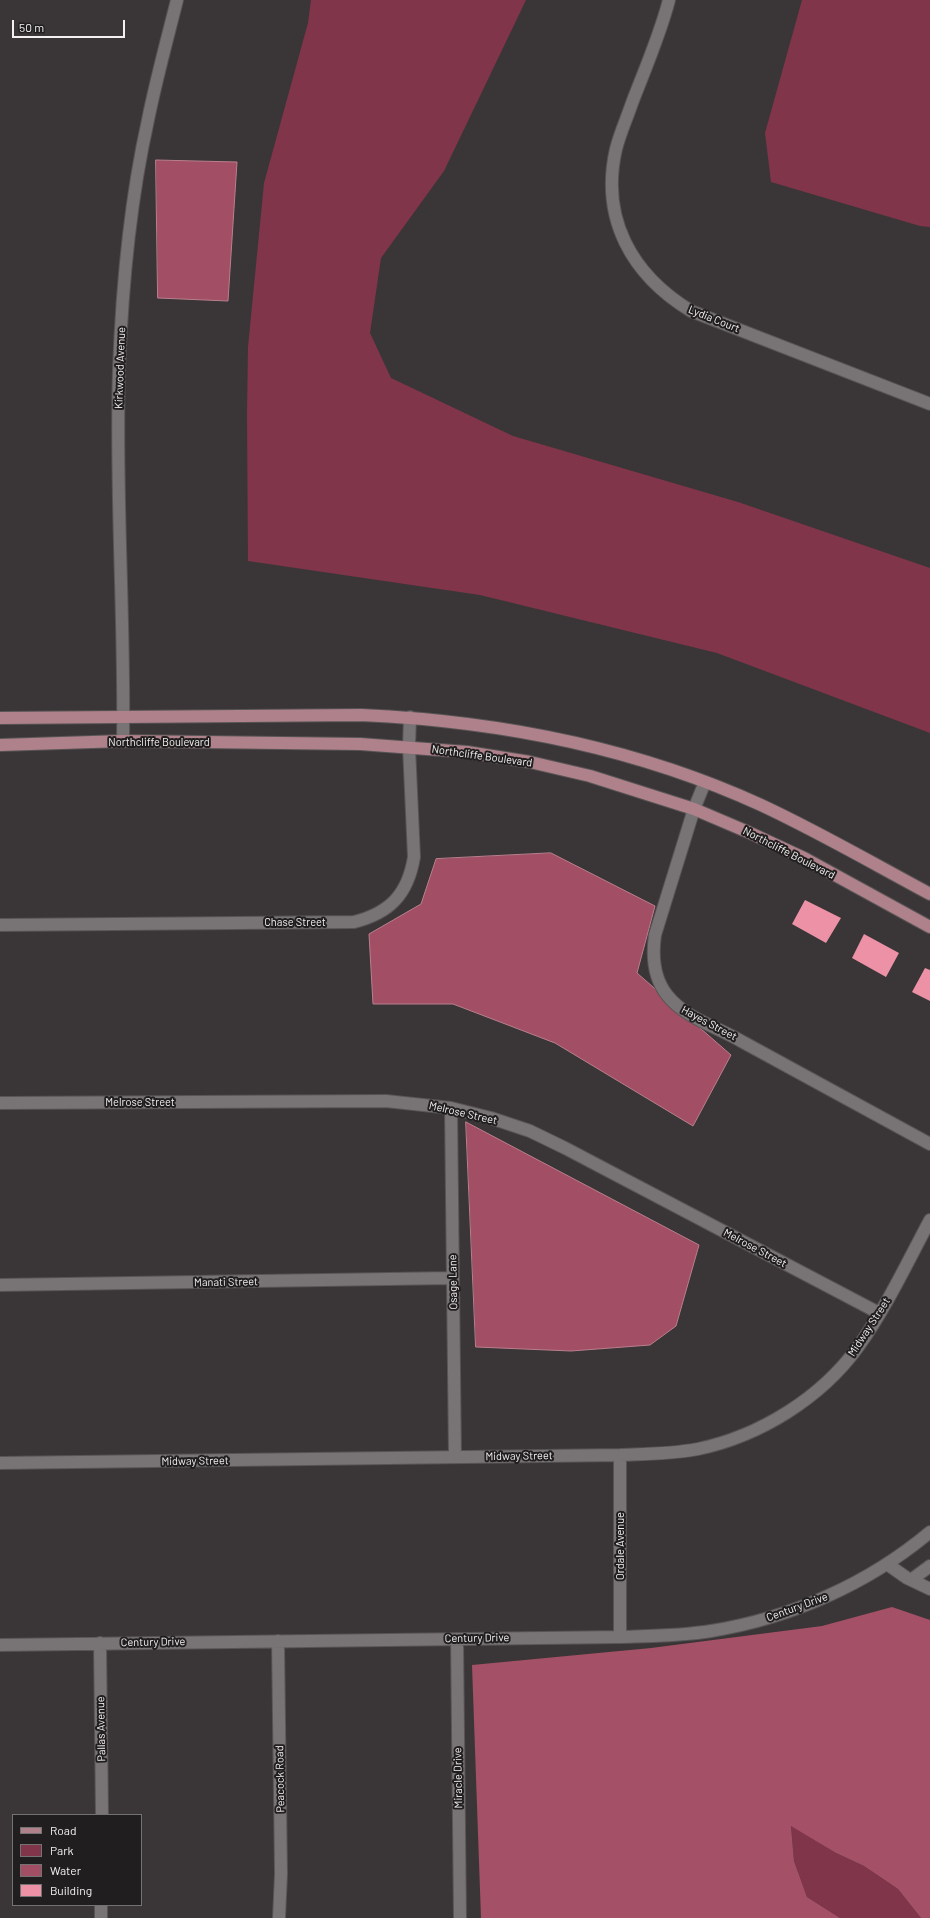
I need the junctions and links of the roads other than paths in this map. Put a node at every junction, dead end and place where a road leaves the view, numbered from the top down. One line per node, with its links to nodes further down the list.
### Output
1 (177, 0): 4 (street, Kirkwood Avenue)
2 (669, 0): 3 (street, Lydia Court)
3 (930, 404)
4 (124, 717): 5 (main road); 6 (main road); 7 (street, Kirkwood Avenue)
5 (410, 717): 9 (street, Chase Street); 10 (main road)
6 (0, 718)
7 (123, 741): 8 (main road, Northcliffe Boulevard); 9 (main road, Northcliffe Boulevard)
8 (0, 745)
9 (408, 747): 11 (main road, Northcliffe Boulevard); 13 (street, Chase Street)
10 (705, 782): 11 (street, Hayes Street); 12 (main road)
11 (694, 809): 14 (main road, Northcliffe Boulevard); 17 (street, Hayes Street)
12 (930, 894)
13 (0, 925)
14 (930, 927)
15 (0, 1103): 16 (street, Melrose Street)
16 (451, 1108): 19 (street, Osage Lane); 21 (street, Melrose Street)
17 (930, 1144)
18 (930, 1220): 21 (street, Midway Street)
19 (453, 1278): 20 (street, Manati Street); 23 (street, Osage Lane)
20 (0, 1285)
21 (879, 1314): 22 (street, Midway Street)
22 (620, 1455): 23 (street, Midway Street); 30 (street, Ordale Avenue)
23 (455, 1457): 24 (street, Midway Street)
24 (0, 1464)
25 (930, 1532): 26 (street, Century Drive)
26 (887, 1564): 28 (street); 30 (street, Century Drive)
27 (930, 1566): 28 (street)
28 (911, 1580): 29 (street)
29 (930, 1589)
30 (620, 1637): 31 (street, Century Drive)
31 (457, 1639): 32 (street, Century Drive); 39 (street, Miracle Drive)
32 (278, 1641): 33 (street, Century Drive); 38 (street, Peacock Road)
33 (100, 1643): 34 (street, Century Drive); 35 (street, Pallas Avenue)
34 (0, 1645)
35 (102, 1814)
36 (101, 1906): 37 (street)
37 (101, 1918)
38 (279, 1918)
39 (460, 1918)

